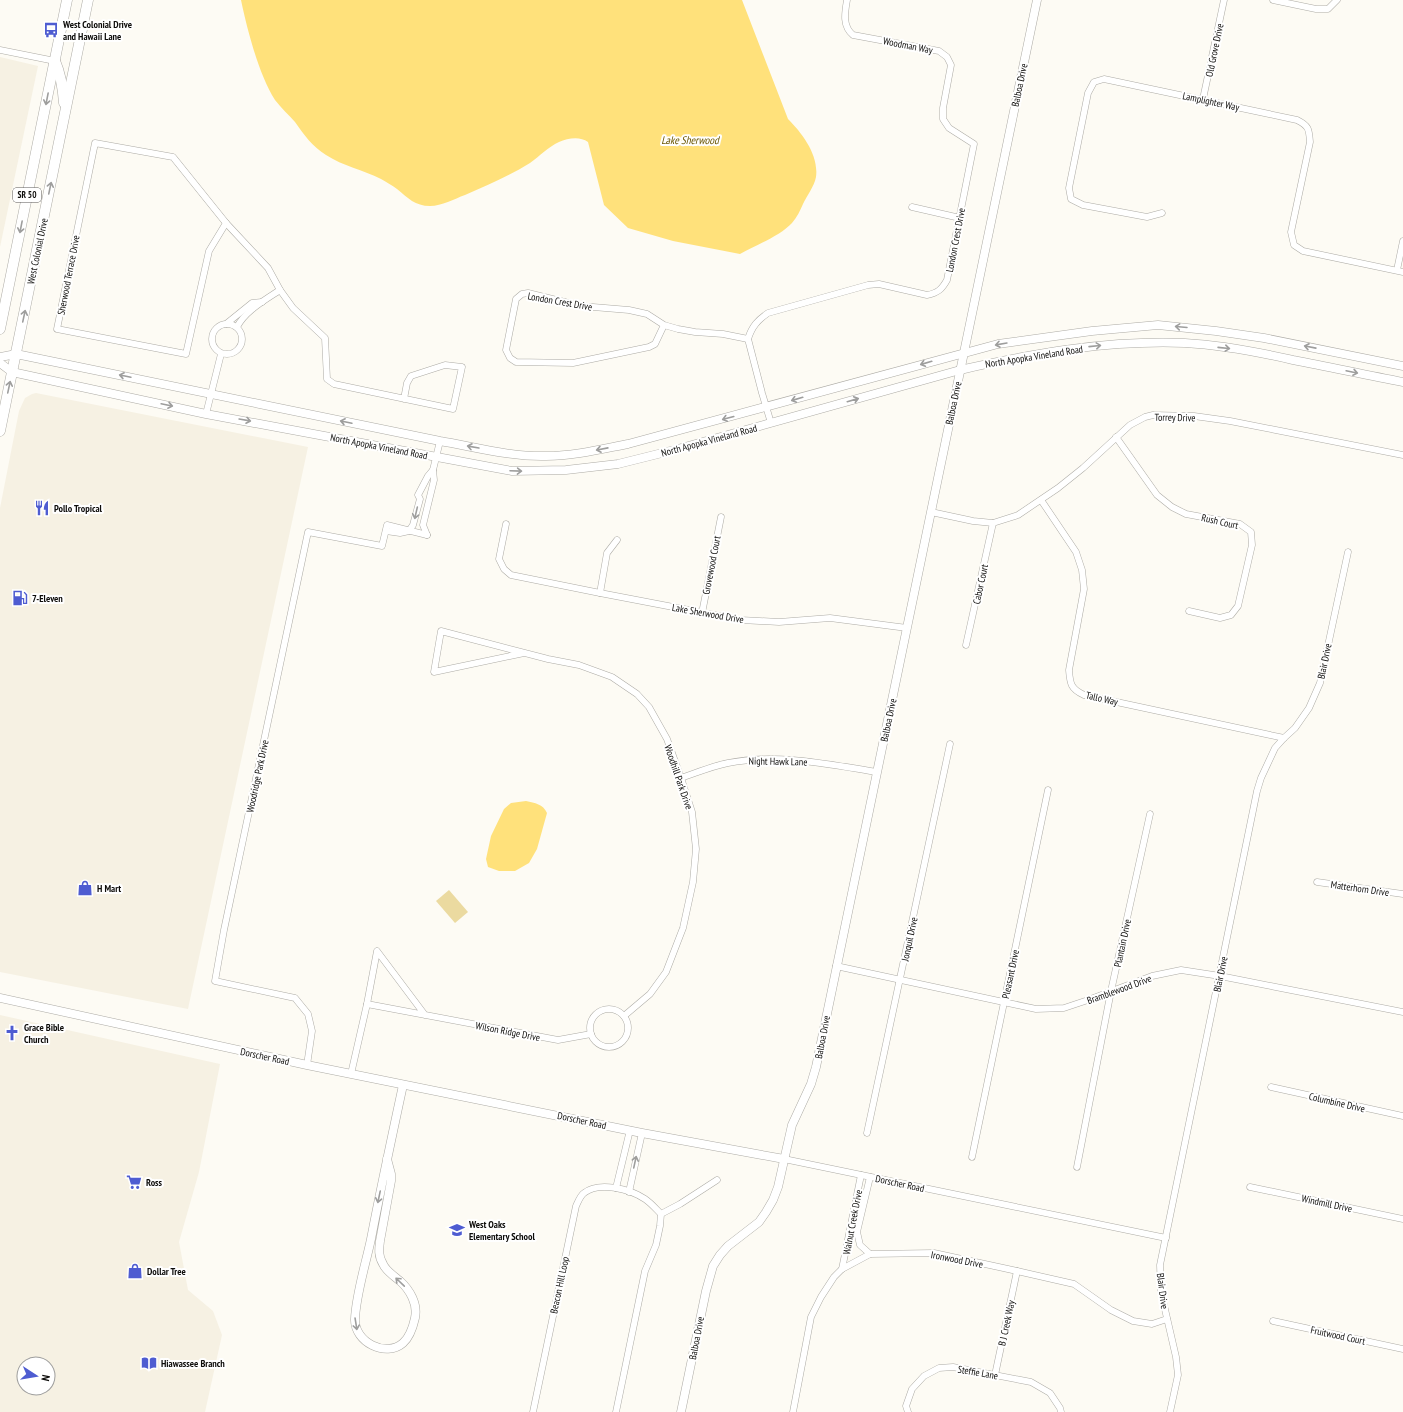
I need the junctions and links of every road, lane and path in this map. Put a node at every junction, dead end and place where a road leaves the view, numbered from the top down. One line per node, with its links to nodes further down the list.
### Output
1 (67, 0): 9 (highway, West Colonial Drive / SR 50)
2 (88, 0): 11 (highway, West Colonial Drive / SR 50)
3 (848, 0): 12 (street, Woodman Way)
4 (1037, 0): 26 (street, Balboa Drive)
5 (1224, 0): 10 (street, Old Grove Drive)
6 (1273, 0): 7 (street)
7 (1337, 0)
8 (0, 50): 9 (street)
9 (54, 61): 11 (highway); 24 (highway, West Colonial Drive / SR 50, one-way to 24)
10 (1204, 99): 14 (street, Lamplighter Way); 18 (street, Lamplighter Way)
11 (65, 113): 27 (highway, West Colonial Drive / SR 50, one-way to 11)
12 (974, 144): 15 (street, London Crest Drive)
13 (912, 208): 15 (street)
14 (1162, 213)
15 (960, 218): 25 (street, London Crest Drive)
16 (226, 223): 16 (street, Sherwood Terrace Drive); 19 (street, Sherwood Terrace Drive)
17 (1403, 241): 18 (street)
18 (1400, 271)
19 (280, 290): 20 (street); 36 (street, Sherwood Terrace Drive)
20 (262, 302): 21 (street); 23 (street)
21 (226, 324): 23 (street); 28 (street)
22 (664, 325): 22 (street, London Crest Drive); 25 (street, London Crest Drive)
23 (237, 327): 28 (street)
24 (0, 330)
25 (748, 339): 37 (street)
26 (964, 353): 31 (street, North Apopka Vineland Road, one-way to 26); 32 (street, Balboa Drive); 37 (street, North Apopka Vineland Road, one-way to 37)
27 (16, 354): 29 (street); 33 (highway, West Colonial Drive / SR 50); 35 (street, North Apopka Vineland Road, one-way to 27)
28 (221, 354): 35 (street)
29 (0, 357)
30 (0, 362): 33 (street)
31 (1403, 366)
32 (960, 370): 34 (street, North Apopka Vineland Road, one-way to 34); 39 (street, North Apopka Vineland Road, one-way to 32); 47 (street, Balboa Drive)
33 (12, 372): 38 (street, North Apopka Vineland Road, one-way to 38); 40 (highway, West Colonial Drive / SR 50, one-way to 33)
34 (1403, 382)
35 (211, 394): 38 (street); 42 (street, North Apopka Vineland Road, one-way to 35)
36 (404, 399): 36 (street, Sherwood Terrace Drive)
37 (766, 408): 39 (street); 42 (street, North Apopka Vineland Road, one-way to 42)
38 (206, 414): 44 (street, North Apopka Vineland Road, one-way to 44)
39 (771, 423): 44 (street, North Apopka Vineland Road, one-way to 39)
40 (0, 431)
41 (1116, 437): 43 (street, Torrey Drive); 46 (street, Torrey Drive); 55 (street, Rush Court)
42 (440, 441): 44 (street, Woodridge Park Drive)
43 (1403, 455)
44 (436, 457): 45 (street, Woodridge Park Drive)
45 (433, 470): 51 (street, Woodridge Park Drive, one-way to 51); 51 (street, Woodridge Park Drive)
46 (1041, 500): 49 (street, Torrey Drive); 60 (street, Tallo Way)
47 (931, 512): 49 (street, Torrey Drive); 57 (street, Balboa Drive)
48 (721, 517): 56 (street, Grovewood Court)
49 (993, 523): 58 (street, Cabor Court)
50 (506, 524): 54 (street, Lake Sherwood Drive)
51 (409, 531): 79 (street, Woodridge Park Drive)
52 (617, 540): 54 (street)
53 (1348, 552): 60 (street, Blair Drive)
54 (600, 593): 56 (street, Lake Sherwood Drive)
55 (1188, 611)
56 (702, 613): 57 (street, Lake Sherwood Drive)
57 (907, 628): 62 (street, Balboa Drive)
58 (966, 645)
59 (524, 653): 59 (street, Woodhill Park Drive); 63 (street, Woodhill Park Drive)
60 (1284, 738): 69 (street, Blair Drive)
61 (950, 744): 70 (street, Jonquil Drive)
62 (877, 772): 63 (street, Night Hawk Lane); 68 (street, Balboa Drive)
63 (681, 778): 77 (street, Woodhill Park Drive)
64 (1048, 790): 73 (street, Pleasant Drive)
65 (1150, 814): 71 (street, Plantain Drive)
66 (1317, 882): 67 (street, Matterhorn Drive)
67 (1403, 894)
68 (836, 966): 70 (street, Bramblewood Drive); 89 (street, Balboa Drive)
69 (1220, 976): 71 (street, Bramblewood Drive); 75 (street, Bramblewood Drive); 99 (street, Blair Drive)
70 (900, 980): 73 (street, Bramblewood Drive); 86 (street, Jonquil Drive)
71 (1111, 991): 73 (street, Bramblewood Drive); 90 (street, Plantain Drive)
72 (0, 998): 79 (street, Dorscher Road)
73 (1004, 1002): 87 (street, Pleasant Drive)
74 (367, 1004): 76 (street, Wilson Ridge Drive); 76 (street); 80 (street)
75 (1403, 1012)
76 (425, 1015): 78 (street, Wilson Ridge Drive)
77 (624, 1016): 78 (street); 78 (street)
78 (590, 1034)
79 (307, 1065): 80 (street, Dorscher Road)
80 (350, 1074): 81 (street, Dorscher Road)
81 (403, 1085): 84 (street, Dorscher Road); 88 (street)
82 (1271, 1087): 83 (street, Columbine Drive)
83 (1403, 1116)
84 (630, 1130): 85 (street, Dorscher Road); 95 (street)
85 (642, 1133): 89 (street, Dorscher Road); 96 (street, one-way to 85)
86 (867, 1133)
87 (972, 1157)
88 (387, 1159): 88 (street, one-way to 88)
89 (784, 1159): 91 (street, Dorscher Road); 109 (street, Balboa Drive)
90 (1077, 1167)
91 (861, 1175): 92 (street, Dorscher Road); 101 (street, Walnut Creek Drive)
92 (870, 1176): 99 (street, Dorscher Road); 100 (street, Walnut Creek Drive)
93 (717, 1180): 97 (street)
94 (1250, 1187): 98 (street, Windmill Drive)
95 (616, 1188): 96 (street, Beacon Hill Loop); 107 (street, Beacon Hill Loop)
96 (629, 1192): 97 (street, Beacon Hill Loop)
97 (661, 1214): 108 (street)
98 (1403, 1219)
99 (1166, 1238): 103 (street, Blair Drive)
100 (870, 1254): 101 (street, Ironwood Drive); 102 (street, Ironwood Drive)
101 (842, 1269): 110 (street, Ironwood Drive)
102 (1017, 1270): 103 (street, Ironwood Drive); 106 (street, B J Creek Way)
103 (1167, 1319): 113 (street, Blair Drive)
104 (1273, 1321): 105 (street, Fruitwood Court)
105 (1403, 1349)
106 (995, 1375): 111 (street, Steffie Lane); 112 (street, Steffie Lane)
107 (533, 1412)
108 (616, 1412)
109 (681, 1412)
110 (793, 1412)
111 (908, 1412)
112 (1061, 1412)
113 (1170, 1412)

